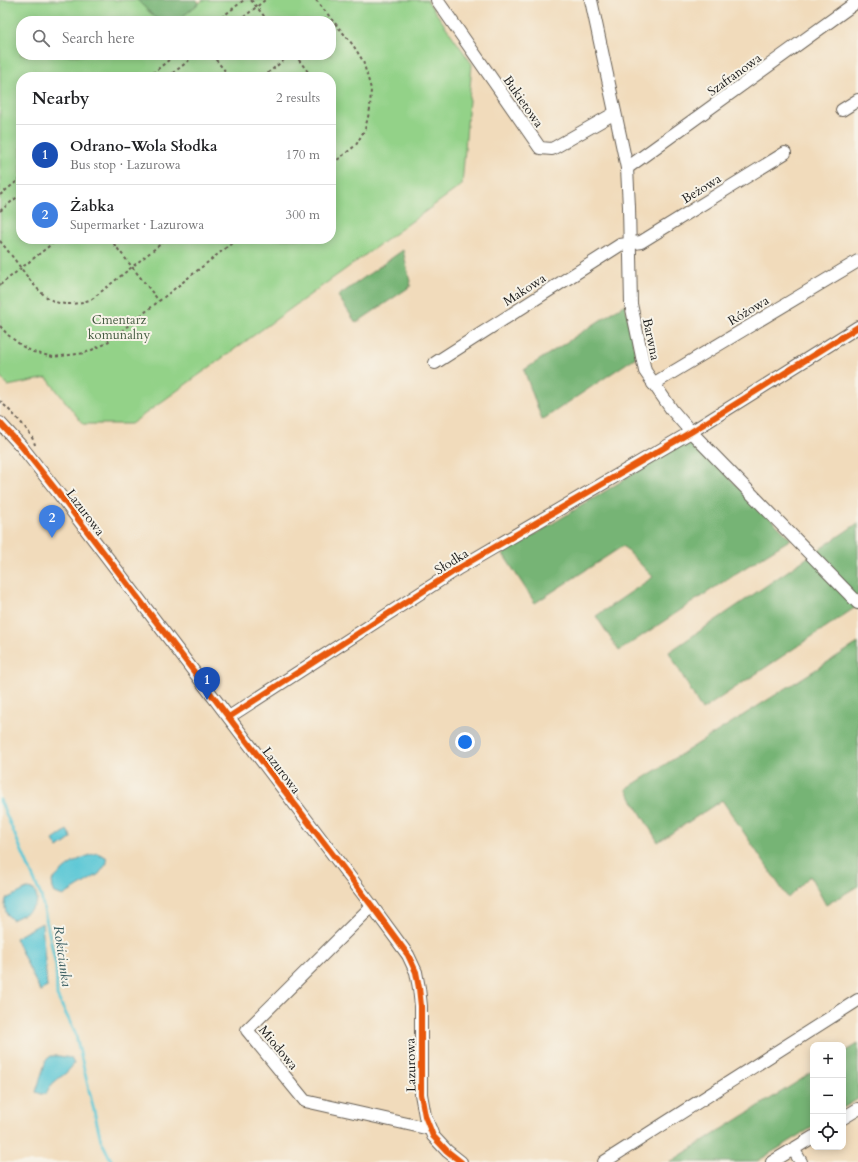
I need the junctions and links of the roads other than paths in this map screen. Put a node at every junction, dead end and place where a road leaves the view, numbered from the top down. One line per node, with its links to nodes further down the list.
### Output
1 (436, 0): 6 (street, Bukietowa)
2 (592, 0): 6 (street, Barwna)
3 (858, 2): 8 (street, Szafranowa)
4 (858, 100): 5 (street)
5 (842, 110)
6 (615, 113): 8 (street, Barwna)
7 (785, 152): 9 (street, Beżowa)
8 (626, 168): 9 (street, Barwna)
9 (629, 243): 12 (street, Makowa); 13 (street, Barwna)
10 (858, 261): 13 (street, Różowa)
11 (858, 327): 15 (street, Słodka)
12 (435, 363)
13 (653, 384): 15 (street, Barwna)
14 (0, 423): 17 (street, Lazurowa)
15 (691, 432): 16 (street, Barwna); 17 (street, Słodka)
16 (858, 603)
17 (229, 717): 18 (street, Lazurowa)
18 (372, 906): 22 (street, Lazurowa); 22 (street, Miodowa)
19 (858, 1000): 26 (street)
20 (858, 1109): 21 (street)
21 (846, 1116)
22 (430, 1130): 25 (street, Lazurowa)
23 (810, 1139): 24 (street)
24 (793, 1149): 27 (street); 28 (street)
25 (461, 1162)
26 (604, 1162)
27 (772, 1162)
28 (801, 1162)

